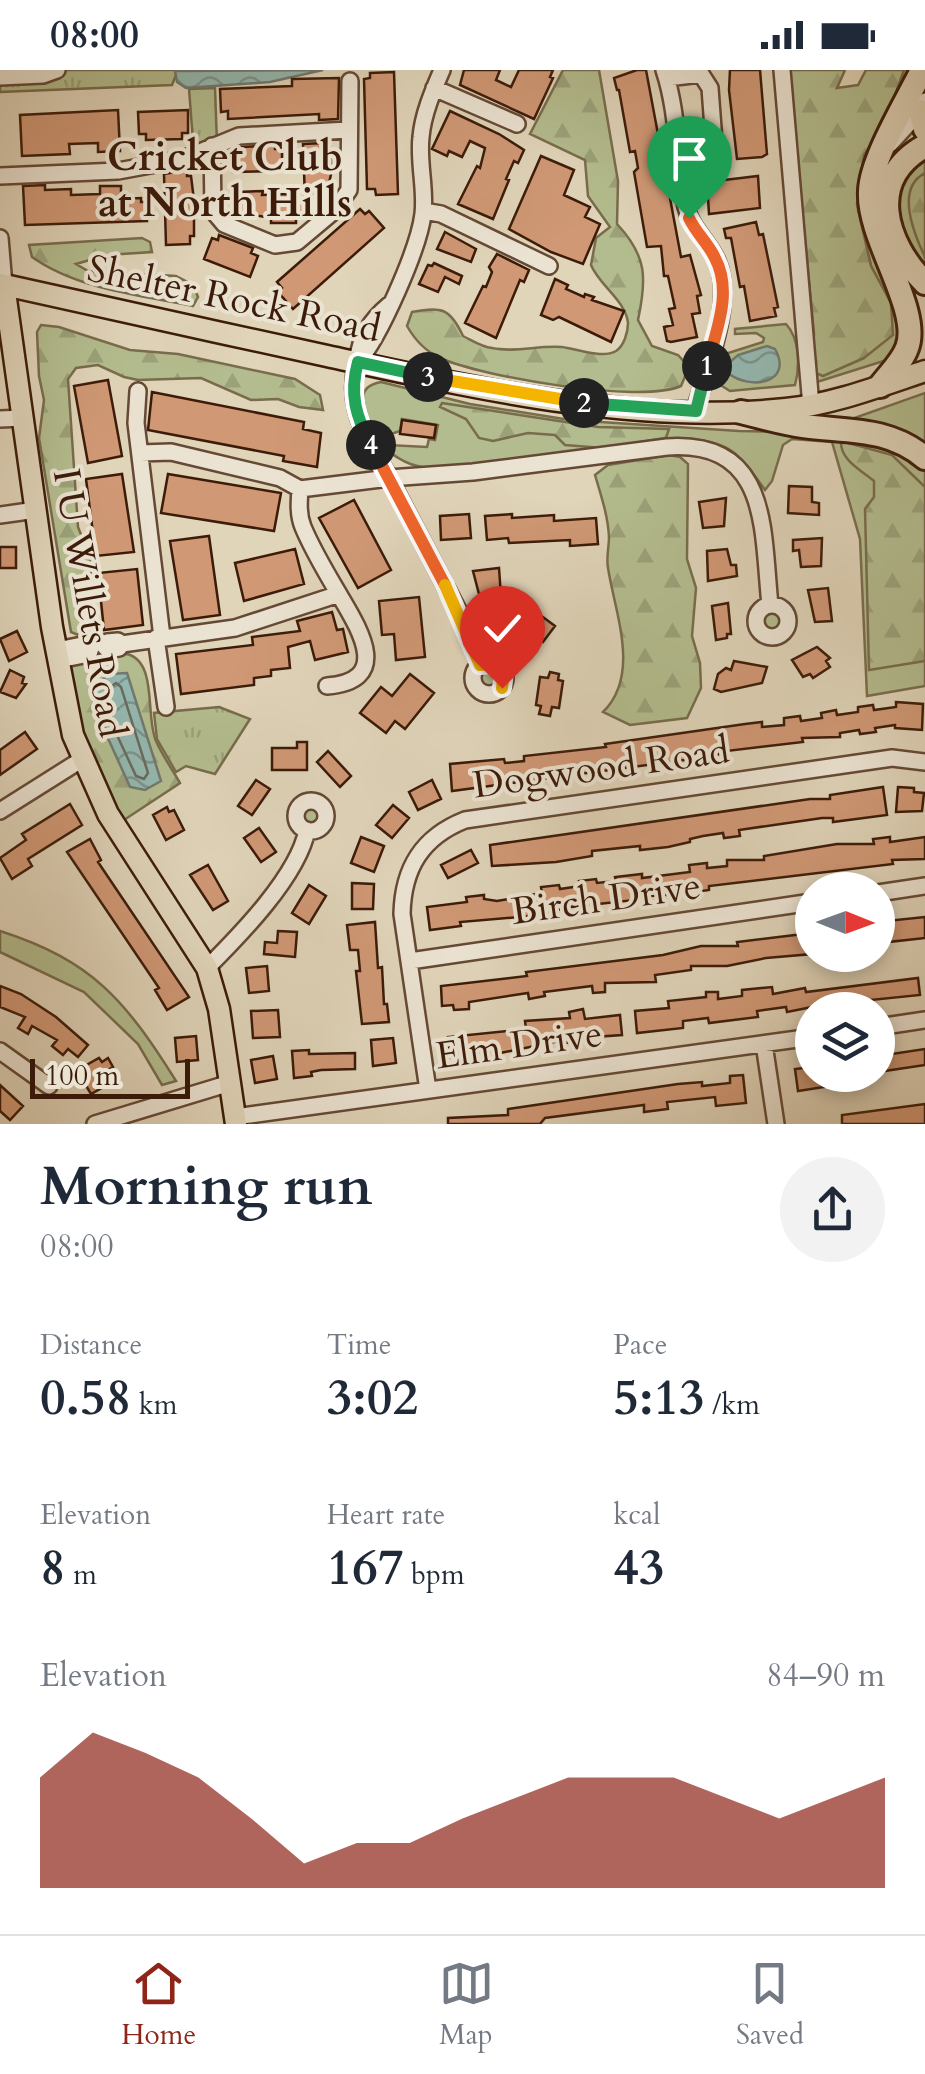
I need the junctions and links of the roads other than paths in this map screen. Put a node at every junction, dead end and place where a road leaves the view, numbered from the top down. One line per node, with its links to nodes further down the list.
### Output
1 (56, 70): 6 (street)
2 (442, 70): 8 (street)
3 (782, 70): 28 (street)
4 (922, 70): 14 (highway)
5 (666, 74): 16 (street); 16 (street)
6 (0, 77)
7 (350, 81): 11 (street)
8 (434, 88): 10 (street); 19 (street)
9 (924, 112): 14 (street)
10 (517, 124)
11 (348, 130): 12 (street); 17 (street)
12 (212, 146): 15 (street); 17 (street)
13 (925, 146): 22 (highway)
14 (883, 150): 26 (highway)
15 (182, 159): 17 (street); 18 (street)
16 (680, 164): 29 (street)
17 (212, 172)
18 (0, 176)
19 (424, 211): 21 (street); 24 (street)
20 (0, 238): 23 (street, I U Willets Road)
21 (549, 266)
22 (925, 283)
23 (2, 285): 24 (main road, Shelter Rock Road); 31 (main road, I U Willets Road)
24 (358, 362): 29 (main road, Shelter Rock Road); 35 (street)
25 (925, 370): 26 (main road, Shelter Rock Road)
26 (880, 386): 28 (main road, Shelter Rock Road)
27 (138, 390): 33 (street)
28 (811, 406): 30 (main road, Shelter Rock Road)
29 (696, 411): 30 (main road, Shelter Rock Road)
30 (740, 412): 34 (highway)
31 (23, 418): 32 (street); 37 (main road, I U Willets Road)
32 (0, 420)
33 (140, 453): 36 (street); 41 (street)
34 (925, 458)
35 (388, 478): 36 (street); 40 (street); 43 (street)
36 (300, 489): 39 (street)
37 (36, 510): 38 (street); 42 (main road, I U Willets Road)
38 (0, 515)
39 (339, 594): 41 (street); 44 (street)
40 (770, 605)
41 (159, 638): 42 (street); 45 (street)
42 (58, 655): 46 (main road, I U Willets Road)
43 (480, 665)
44 (326, 686)
45 (166, 708)
46 (81, 760): 48 (street); 54 (main road, I U Willets Road)
47 (925, 762): 53 (street, Dogwood Road)
48 (0, 811)
49 (307, 830): 54 (street)
50 (925, 886): 51 (street)
51 (895, 890)
52 (795, 904): 53 (street, Birch Drive)
53 (410, 961): 62 (street, Dogwood Road)
54 (207, 968): 60 (main road, I U Willets Road)
55 (925, 1020): 56 (street)
56 (895, 1024)
57 (795, 1039): 58 (street, Elm Drive)
58 (764, 1044): 62 (street, Elm Drive); 65 (street)
59 (0, 1051): 61 (street)
60 (230, 1083): 63 (main road, I U Willets Road); 64 (street)
61 (50, 1086)
62 (428, 1090): 63 (street, Elm Drive)
63 (235, 1120)
64 (95, 1124)
65 (776, 1124)

